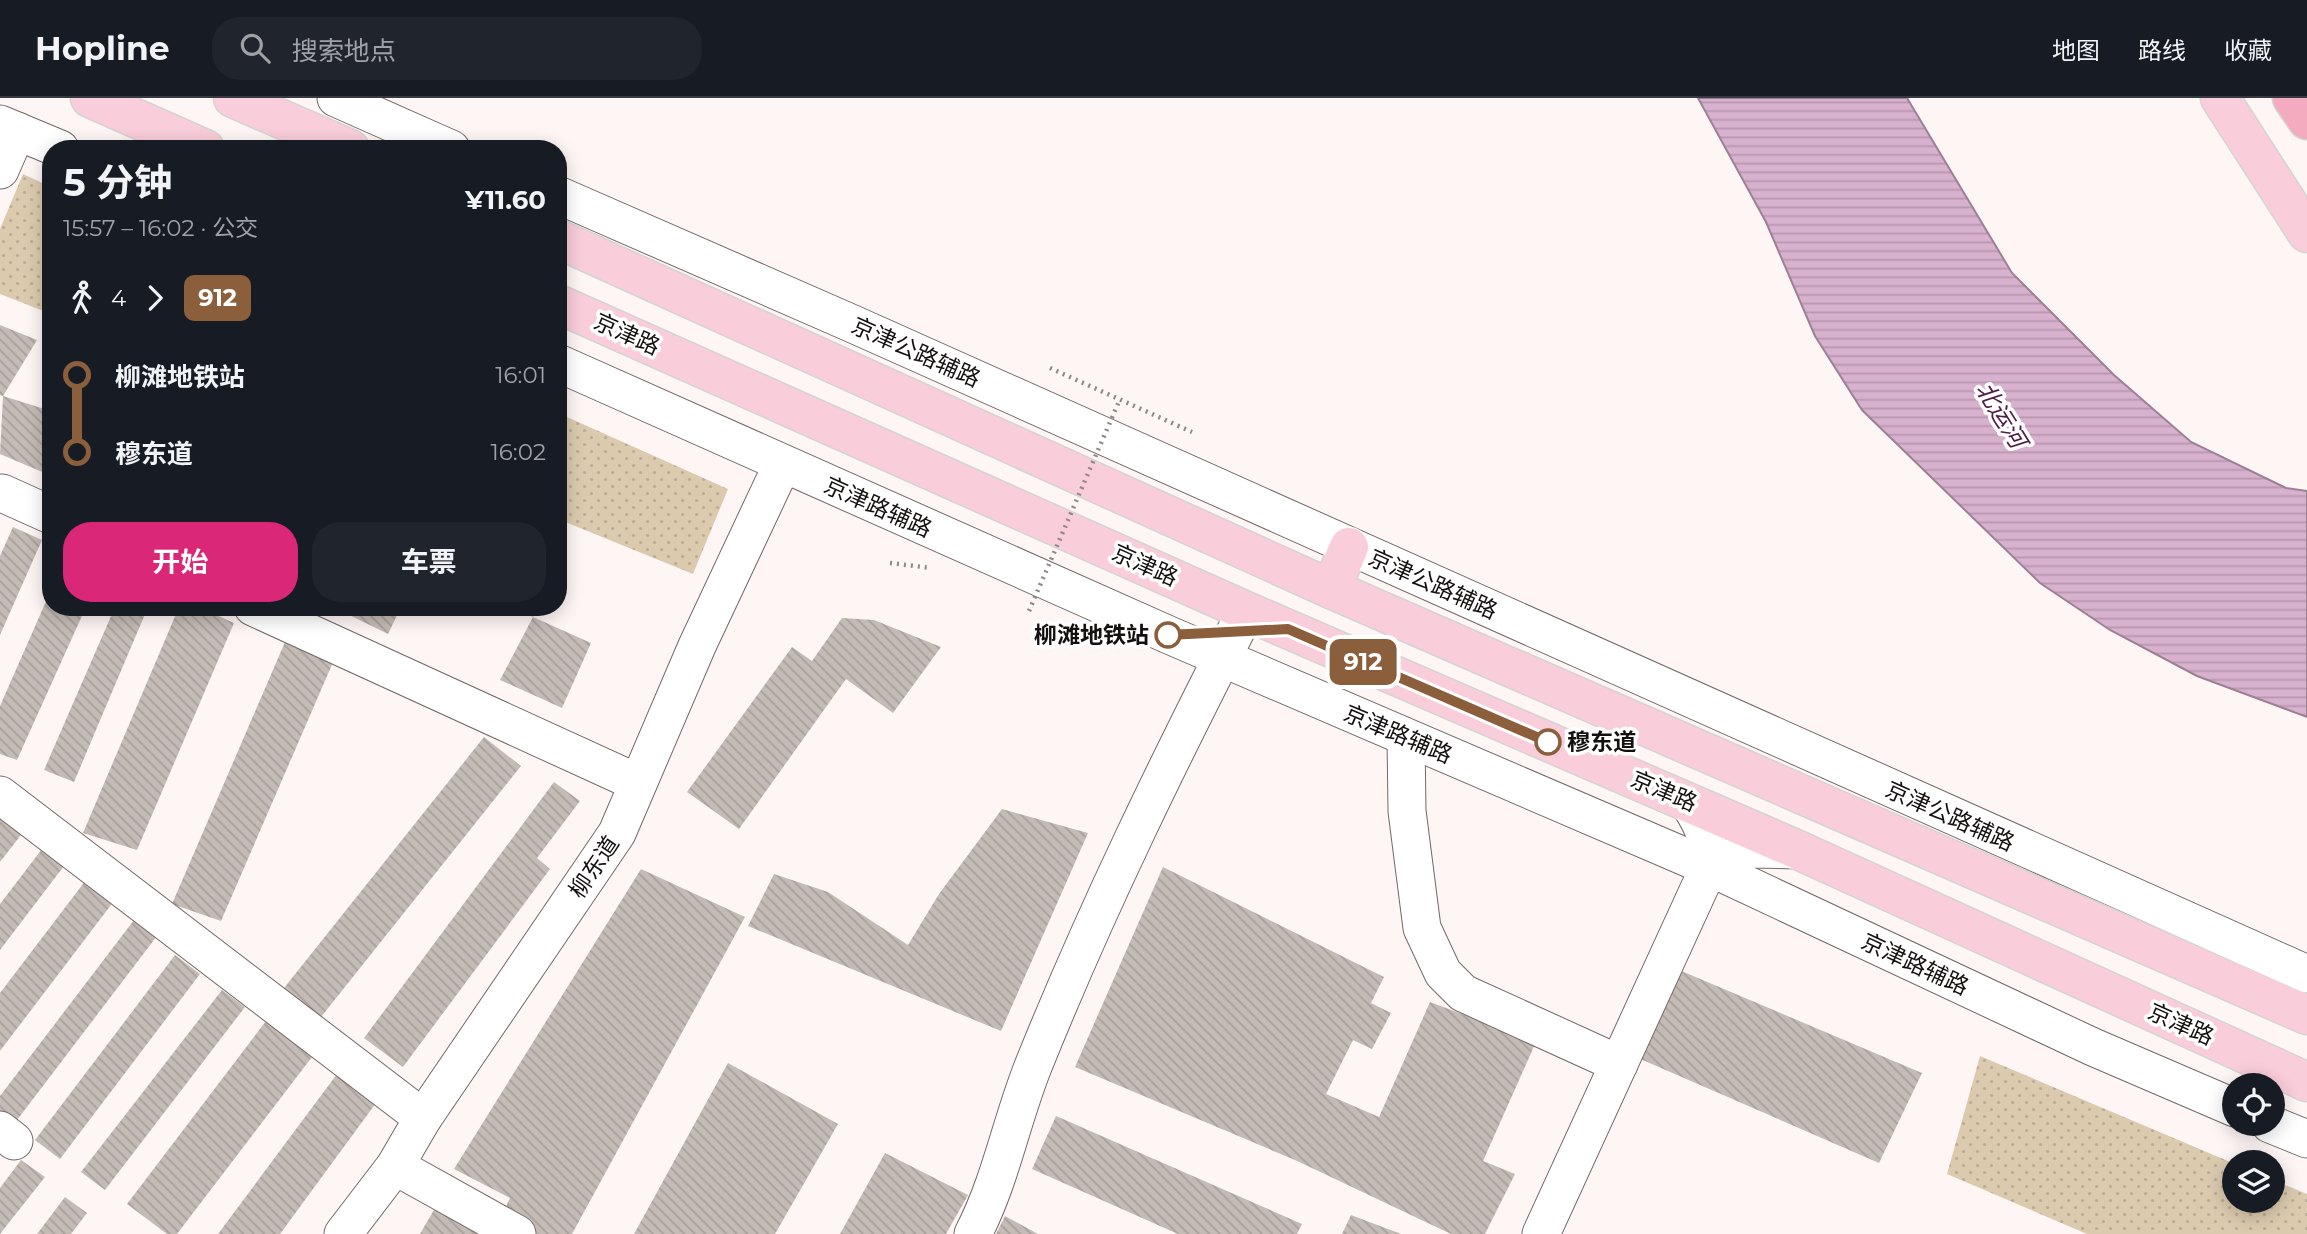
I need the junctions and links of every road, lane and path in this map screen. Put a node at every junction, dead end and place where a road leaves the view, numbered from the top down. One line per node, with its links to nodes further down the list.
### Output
1 (90, 98): 8 (main road)
2 (233, 98): 9 (main road)
3 (336, 98): 10 (street)
4 (2220, 98): 14 (main road)
5 (2291, 98): 6 (highway)
6 (2307, 121)
7 (8, 128): 11 (street); 12 (street)
8 (185, 140)
9 (329, 140)
10 (431, 140)
11 (42, 142)
12 (0, 170)
13 (567, 199): 24 (street, 京津公路辅路)
14 (2307, 233)
15 (567, 243): 25 (main road)
16 (567, 308): 28 (main road, 京津路)
17 (567, 367): 21 (street, 京津路辅路)
18 (1050, 368): 19 (path)
19 (1120, 399): 20 (path); 26 (path, bridge)
20 (1192, 432)
21 (782, 465): 28 (street, 京津路辅路); 30 (street, 柳东道)
22 (2, 493): 23 (street)
23 (42, 511)
24 (1349, 547): 25 (main road); 35 (street, 京津公路辅路)
25 (1331, 589): 36 (main road)
26 (1029, 611)
27 (273, 616): 30 (street)
28 (1235, 633): 29 (street, 京津路辅路); 32 (main road, 京津路); 46 (street)
29 (1406, 738): 34 (street, 京津路辅路); 37 (street)
30 (638, 783): 40 (street, 柳东道)
31 (0, 795): 40 (street)
32 (1688, 802): 33 (main road, 京津路); 34 (street)
33 (1798, 850): 34 (street); 38 (main road, 京津路)
34 (1709, 867): 37 (street); 39 (street, 京津路辅路)
35 (2307, 974)
36 (2307, 1015)
37 (1619, 1064): 47 (street)
38 (2307, 1082)
39 (2222, 1102)
40 (423, 1118): 43 (street, 柳东道)
41 (2285, 1130): 42 (street)
42 (2307, 1139)
43 (395, 1166): 44 (street, 柳东道); 45 (street)
44 (343, 1234)
45 (517, 1234)
46 (973, 1234)
47 (1541, 1234)

